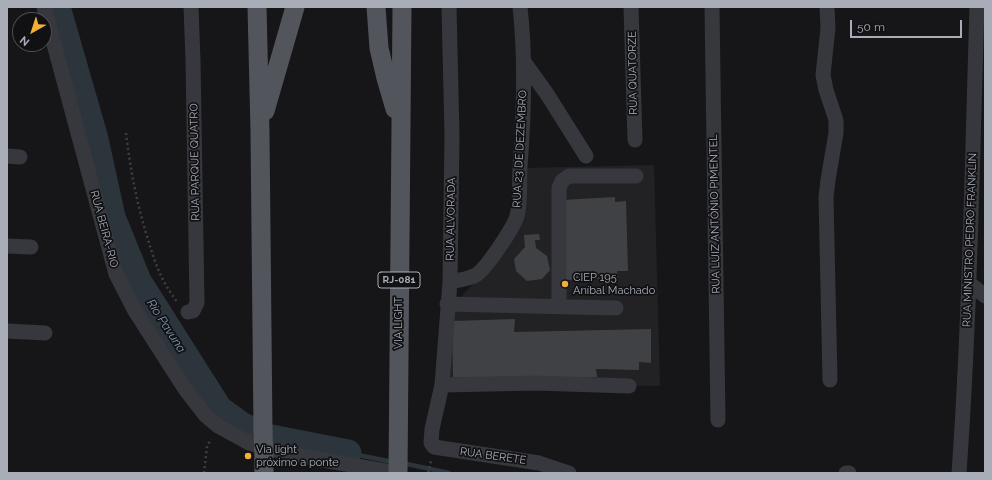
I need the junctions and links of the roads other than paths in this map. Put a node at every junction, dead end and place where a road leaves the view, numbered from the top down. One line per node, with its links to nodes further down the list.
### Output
1 (44, 7): 39 (street, RUA BEIRA-RIO)
2 (191, 7): 30 (street, RUA PARQUE QUATRO)
3 (257, 7): 16 (main road)
4 (295, 7): 16 (main road)
5 (376, 7): 15 (main road, RJ-081)
6 (402, 7): 15 (main road, VIA LIGHT)
7 (449, 7): 24 (street, RUA ALVORADA)
8 (520, 7): 14 (street, RUA 23 DE DEZEMBRO)
9 (631, 7): 17 (street, RUA QUATORZE)
10 (712, 7): 36 (street, RUA LUIZ ANTÔNIO PIMENTEL)
11 (828, 7): 33 (street)
12 (978, 7): 13 (street); 18 (street, RUA MINISTRO PEDRO FRANKLIN)
13 (985, 12)
14 (524, 62): 19 (street); 24 (street, RUA 23 DE DEZEMBRO)
15 (400, 125): 39 (main road, VIA LIGHT / RJ-081)
16 (260, 132): 38 (main road, bridge)
17 (635, 140)
18 (972, 154): 20 (street); 25 (street, RUA MINISTRO PEDRO FRANKLIN)
19 (586, 156)
20 (985, 163)
21 (636, 176): 28 (street)
22 (7, 246): 23 (street)
23 (31, 248)
24 (450, 282): 27 (street, RUA ALVORADA)
25 (968, 283): 26 (street); 41 (street, RUA MINISTRO PEDRO FRANKLIN)
26 (985, 296)
27 (447, 304): 28 (street); 34 (street, RUA ALVORADA)
28 (559, 306): 29 (street)
29 (616, 308)
30 (188, 312)
31 (7, 330): 32 (street)
32 (45, 333)
33 (830, 380)
34 (442, 385): 35 (street); 37 (street, RUA ALVORADA)
35 (629, 386)
36 (718, 420)
37 (432, 429): 40 (street, RUA BERETE)
38 (264, 466)
39 (398, 473)
40 (569, 473)
41 (959, 473)

